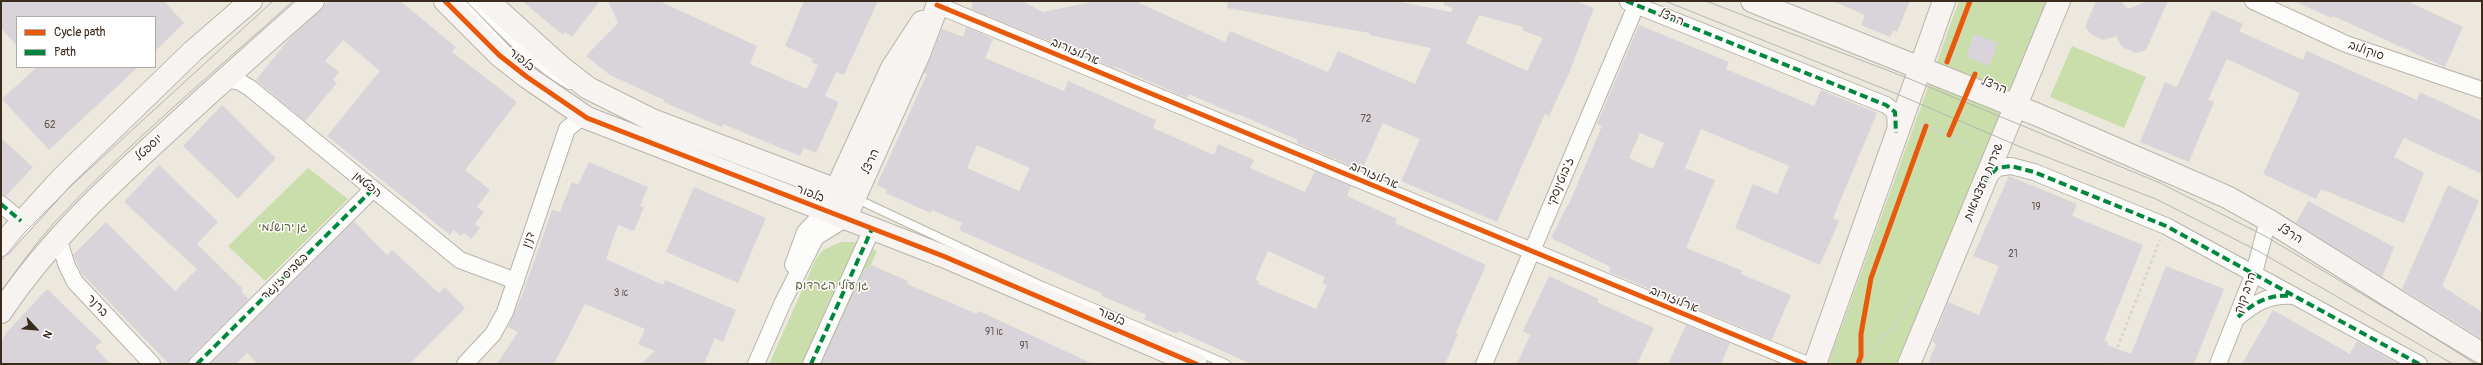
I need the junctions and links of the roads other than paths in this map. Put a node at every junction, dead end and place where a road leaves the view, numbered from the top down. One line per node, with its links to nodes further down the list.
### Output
1 (251, 1): 28 (street)
2 (313, 1): 15 (street, יוספטל)
3 (445, 1): 14 (street, בלפור)
4 (460, 1): 14 (lane)
5 (472, 1): 17 (lane)
6 (488, 1): 17 (street, בלפור)
7 (1752, 1): 13 (street, הרצל)
8 (1944, 1): 13 (street)
9 (2059, 1): 18 (street, שדרות העצמאות)
10 (2253, 1): 16 (street, סוקולוב)
11 (1634, 2): 20 (street, הרצל); 33 (street, ז'בוטינסקי)
12 (938, 3): 21 (street, הרצל); 25 (street, הרצל); 33 (street, ארלוזורוב)
13 (1920, 67): 18 (street, הרצל); 20 (street)
14 (527, 77): 19 (street, בלפור)
15 (225, 79): 24 (street, הפטמן); 31 (street, יוספטל)
16 (2482, 90)
17 (616, 102): 22 (street, בלפור)
18 (2017, 106): 23 (street, שדרות העצמאות); 29 (street, הרצל)
19 (587, 118): 27 (street, בלפור); 35 (street, דנין)
20 (1899, 124): 49 (street)
21 (852, 156): 22 (street); 25 (street, הרצל)
22 (805, 180): 25 (street, בלפור)
23 (1984, 182): 34 (street); 50 (street, שדרות העצמאות)
24 (372, 190): 35 (street, הפטמן); 41 (street, בשביס זינגר)
25 (845, 193): 27 (street, הרצל); 46 (lane, בלפור)
26 (1, 204): 28 (street)
27 (835, 215): 30 (street, בלפור); 43 (street, הרצל)
28 (21, 220): 32 (street)
29 (2268, 220): 34 (street, הרב קוק); 39 (street, הרצל)
30 (872, 229): 44 (street); 45 (street, בלפור)
31 (58, 238): 37 (street, יוספטל); 40 (street, ברנר)
32 (1, 245)
33 (1532, 252): 47 (street, ז'בוטינסקי); 48 (street, ארלוזורוב)
34 (2254, 273): 36 (street); 38 (street, הרב קוק)
35 (516, 281): 42 (street, דנין)
36 (2294, 296): 38 (street); 52 (street)
37 (1, 312)
38 (2238, 317): 51 (street, הרב קוק)
39 (2482, 354)
40 (152, 364)
41 (197, 364)
42 (465, 364)
43 (756, 364)
44 (811, 364)
45 (1196, 364)
46 (1226, 364)
47 (1484, 364)
48 (1805, 364)
49 (1815, 364)
50 (1909, 364)
51 (2218, 364)
52 (2419, 364)

